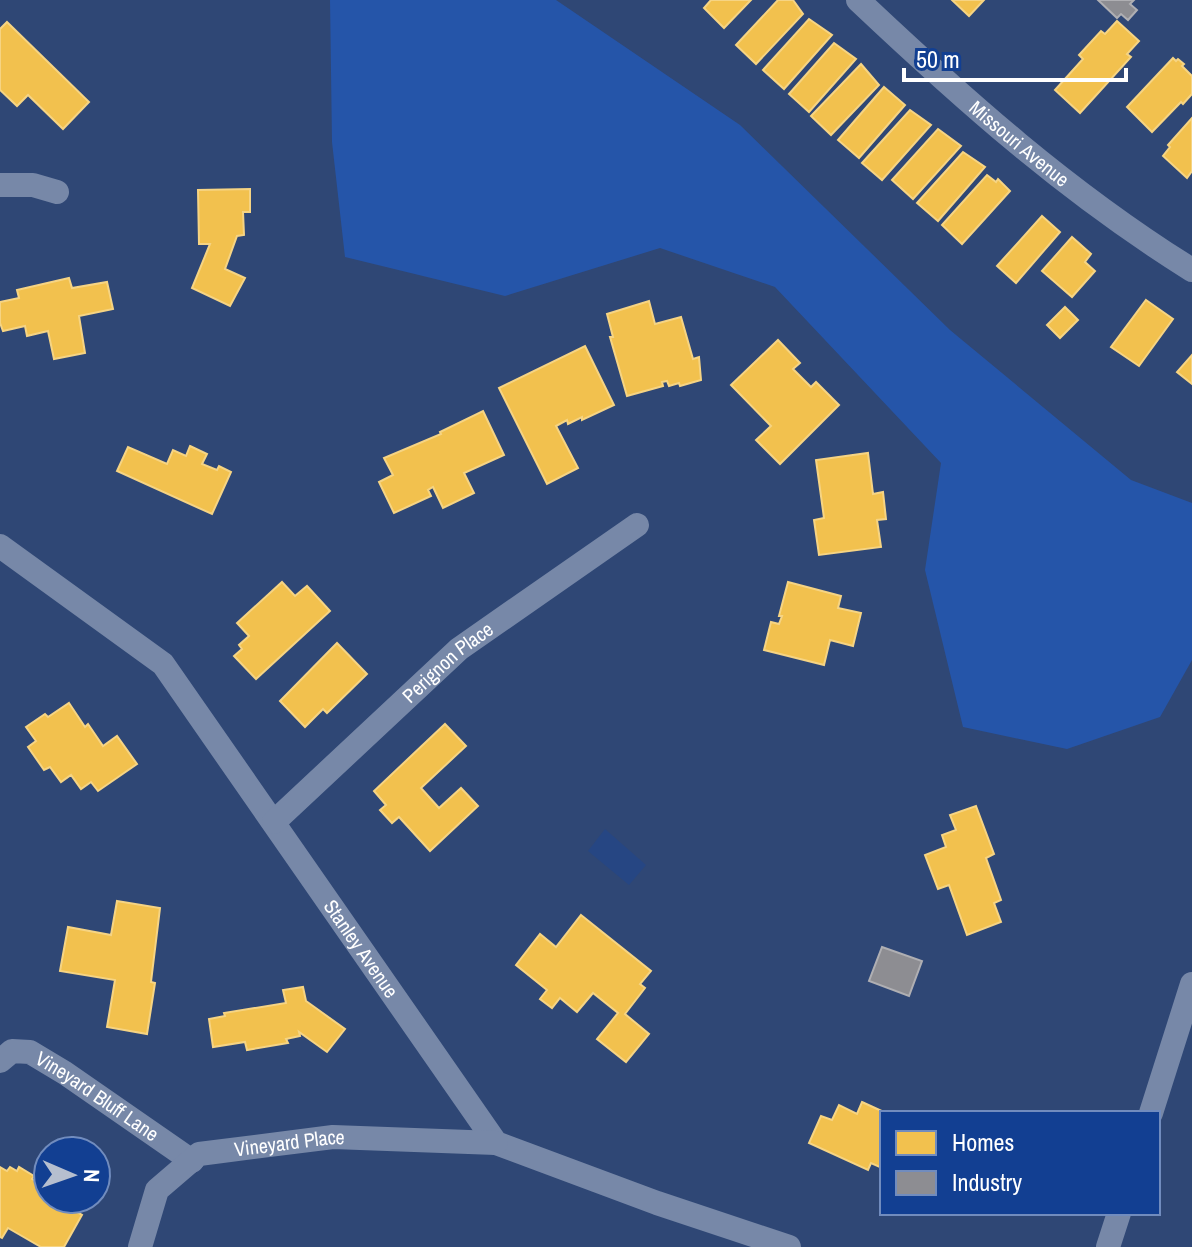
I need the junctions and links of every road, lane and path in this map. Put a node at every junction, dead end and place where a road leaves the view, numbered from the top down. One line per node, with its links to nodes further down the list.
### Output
1 (858, 0): 4 (street, Missouri Avenue)
2 (0, 185): 3 (street)
3 (57, 192)
4 (1192, 270)
5 (637, 525): 7 (street, Perignon Place)
6 (0, 546): 7 (street, Stanley Avenue)
7 (274, 822): 11 (street, Stanley Avenue)
8 (1192, 984): 10 (street)
9 (0, 1061): 12 (street, Vineyard Bluff Lane)
10 (1152, 1111)
11 (496, 1143): 12 (street, Vineyard Place); 15 (street)
12 (192, 1161): 14 (street, Vineyard Place)
13 (1118, 1215): 16 (street)
14 (140, 1247)
15 (789, 1247)
16 (1108, 1247)

